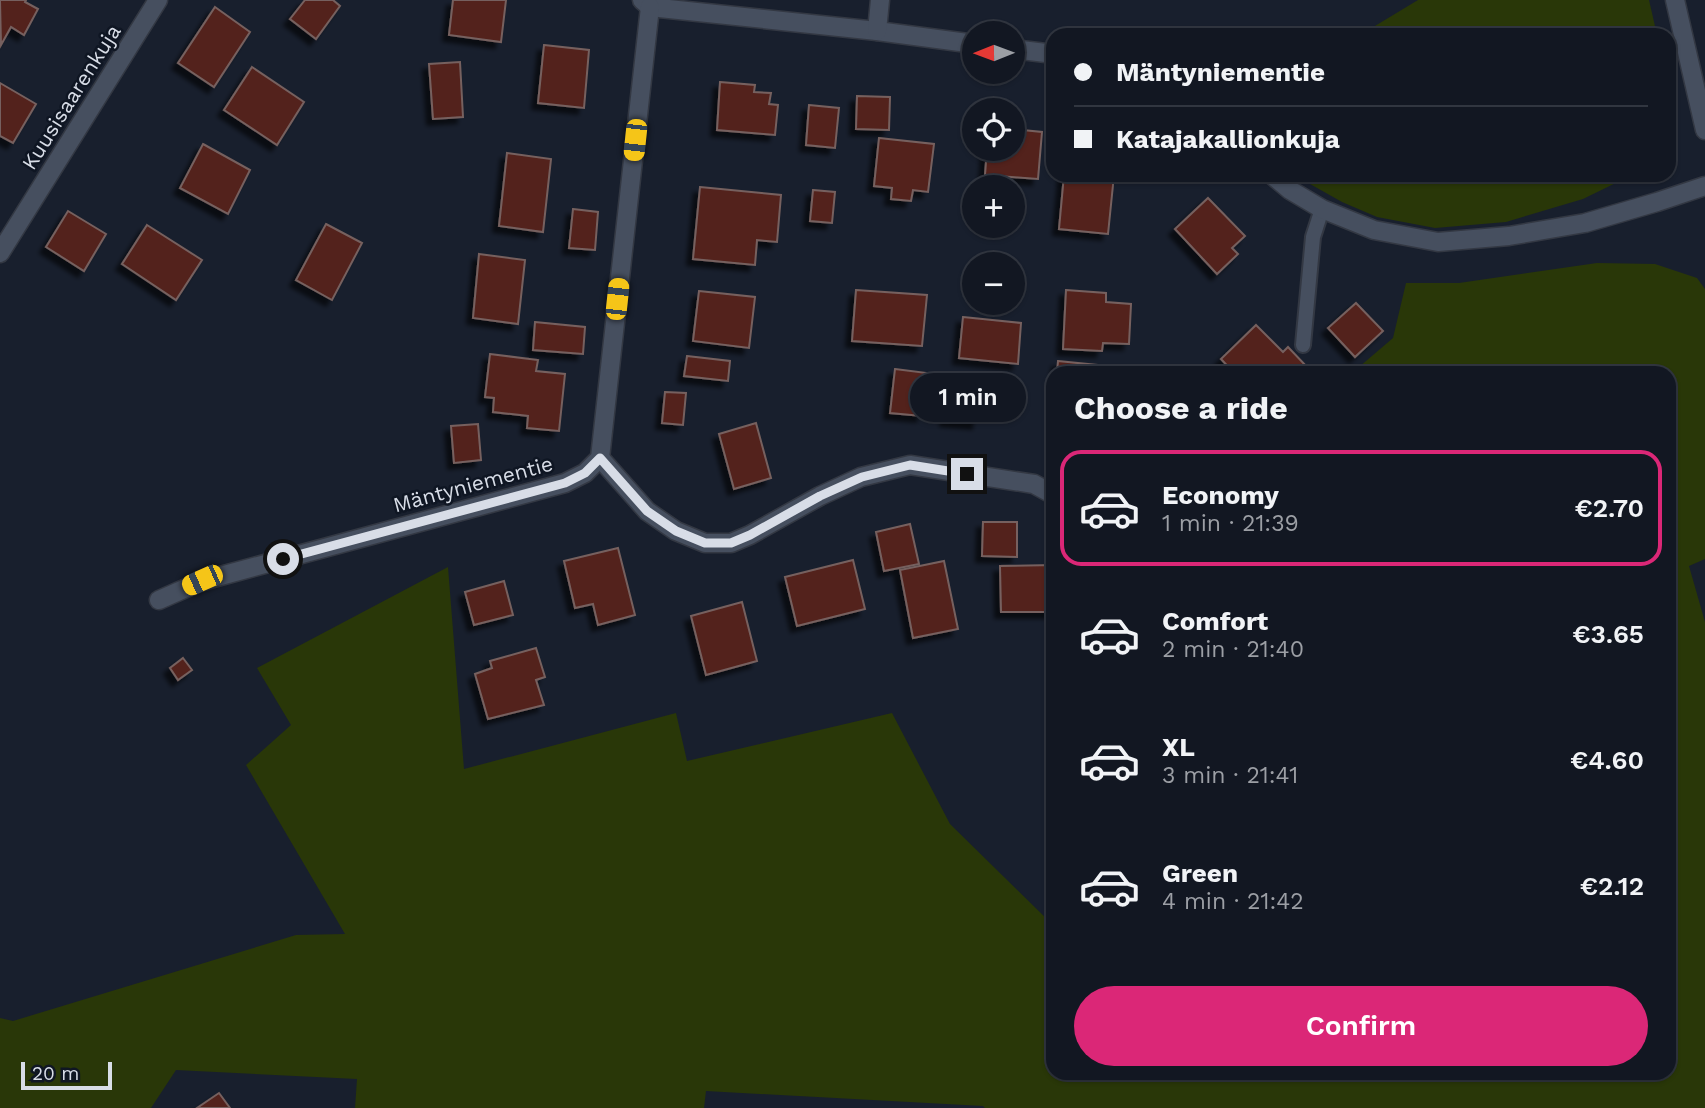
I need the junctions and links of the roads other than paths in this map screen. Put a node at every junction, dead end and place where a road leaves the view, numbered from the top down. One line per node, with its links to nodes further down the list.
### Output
1 (158, 0): 13 (street, Kuusisaarenkuja)
2 (880, 0): 5 (street)
3 (1675, 0): 9 (street)
4 (646, 3): 5 (street); 15 (street)
5 (877, 31): 6 (street)
6 (962, 42)
7 (1026, 51): 8 (street)
8 (1046, 53)
9 (1705, 130)
10 (1280, 182): 12 (street)
11 (1705, 186): 12 (street)
12 (1322, 209): 14 (lane)
13 (0, 253)
14 (1303, 345)
15 (600, 458): 16 (street); 17 (street, Mäntyniementie)
16 (1046, 491)
17 (159, 600)

